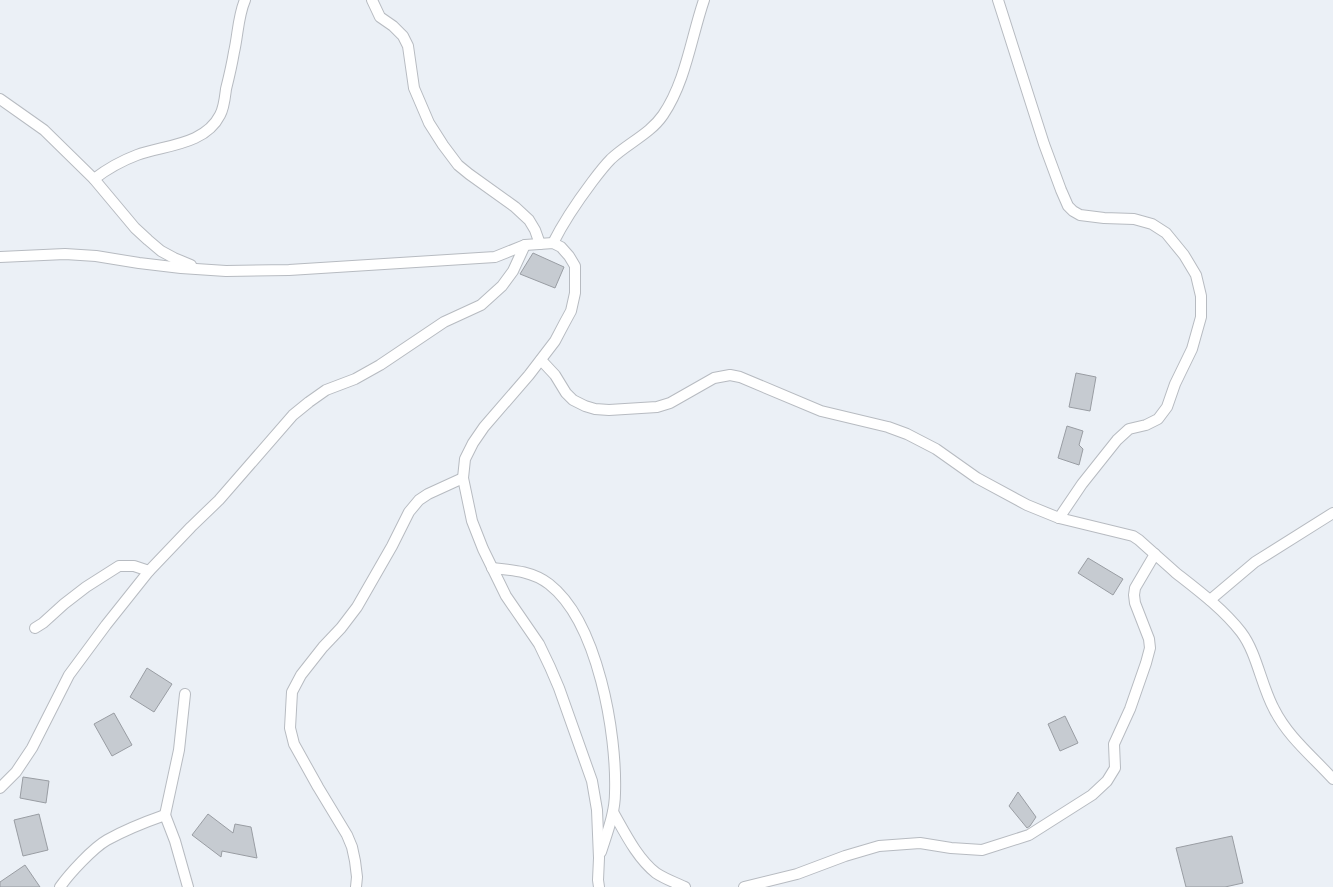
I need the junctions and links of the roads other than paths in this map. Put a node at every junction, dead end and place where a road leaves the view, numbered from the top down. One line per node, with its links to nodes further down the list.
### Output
1 (245, 0): 6 (street)
2 (372, 0): 8 (street)
3 (704, 0): 7 (street)
4 (998, 0): 15 (street)
5 (0, 99): 6 (street)
6 (94, 179): 11 (street)
7 (553, 243): 8 (street); 12 (street)
8 (540, 244): 9 (street)
9 (525, 245): 11 (street); 18 (street)
10 (0, 256): 11 (street)
11 (202, 269)
12 (541, 360): 13 (street); 15 (street)
13 (463, 478): 17 (street); 29 (street)
14 (1333, 514): 19 (street)
15 (1059, 518): 16 (street)
16 (1155, 554): 19 (street); 32 (street)
17 (492, 568): 24 (street); 26 (street)
18 (149, 571): 20 (street); 23 (street)
19 (1210, 600): 22 (street)
20 (35, 628)
21 (185, 694): 25 (street)
22 (1333, 779)
23 (0, 788)
24 (613, 812): 26 (street); 31 (street)
25 (164, 815): 27 (street); 28 (street)
26 (599, 858): 30 (street)
27 (60, 887)
28 (188, 887)
29 (356, 887)
30 (599, 887)
31 (685, 887)
32 (744, 887)

